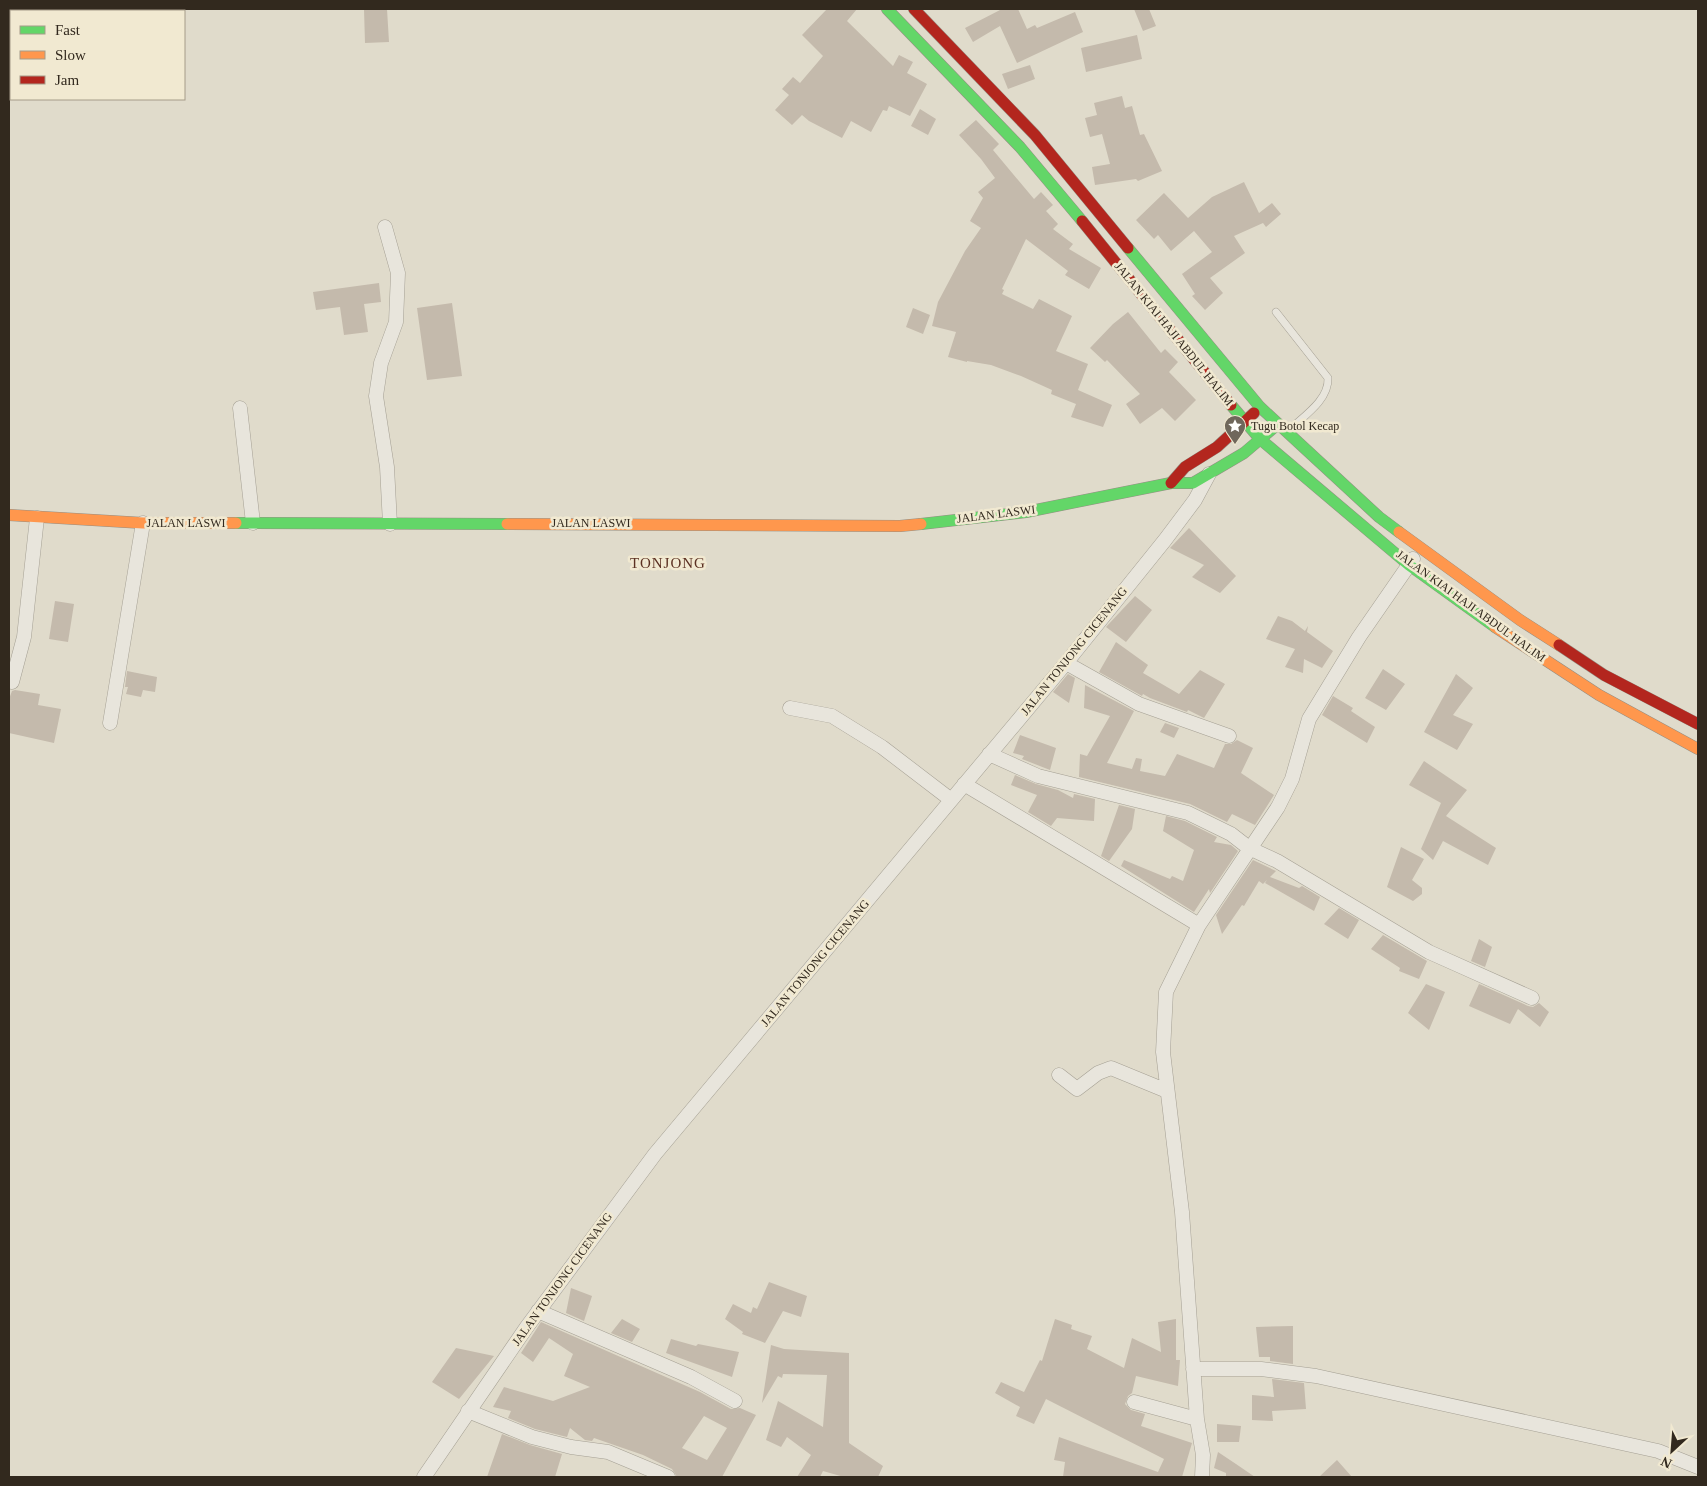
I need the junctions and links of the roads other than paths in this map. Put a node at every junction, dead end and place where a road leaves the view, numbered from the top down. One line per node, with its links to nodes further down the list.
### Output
1 (888, 9): 7 (main road, JALAN KIAI HAJI ABDUL HALIM)
2 (914, 9): 5 (main road, JALAN KIAI HAJI ABDUL HALIM)
3 (385, 226): 18 (street)
4 (1276, 312): 9 (lane)
5 (1260, 407): 7 (main road); 8 (main road, JALAN KIAI HAJI ABDUL HALIM)
6 (240, 408): 17 (street)
7 (1245, 423): 10 (main road, JALAN KIAI HAJI ABDUL HALIM); 11 (main road)
8 (1278, 424): 9 (main road, JALAN KIAI HAJI ABDUL HALIM); 10 (main road, JALAN LASWI)
9 (1287, 432): 19 (main road, JALAN KIAI HAJI ABDUL HALIM)
10 (1260, 439): 12 (main road, JALAN LASWI); 20 (main road, JALAN KIAI HAJI ABDUL HALIM)
11 (1204, 456): 12 (street); 13 (main road)
12 (1209, 474): 13 (main road, JALAN LASWI); 21 (street, JALAN TONJONG CICENANG)
13 (1171, 483): 18 (main road, JALAN LASWI)
14 (9, 515): 15 (main road, JALAN LASWI)
15 (37, 518): 16 (main road, JALAN LASWI); 22 (street)
16 (143, 523): 17 (main road, JALAN LASWI); 24 (street)
17 (253, 523): 18 (main road, JALAN LASWI)
18 (390, 524)
19 (1421, 548): 20 (street); 25 (main road, JALAN KIAI HAJI ABDUL HALIM)
20 (1409, 565): 27 (main road, JALAN KIAI HAJI ABDUL HALIM); 31 (street)
21 (1066, 663): 26 (street); 28 (street, JALAN TONJONG CICENANG)
22 (12, 682)
23 (790, 708): 30 (street)
24 (110, 723)
25 (1698, 724)
26 (1229, 736)
27 (1698, 749)
28 (989, 754): 29 (street, JALAN TONJONG CICENANG); 31 (street)
29 (964, 784): 30 (street, JALAN TONJONG CICENANG); 32 (street)
30 (950, 799): 36 (street, JALAN TONJONG CICENANG)
31 (1249, 848): 32 (street); 33 (street)
32 (1199, 925): 35 (street)
33 (1532, 998)
34 (1059, 1075): 35 (street)
35 (1167, 1090): 37 (street)
36 (538, 1310): 38 (street); 40 (street, JALAN TONJONG CICENANG)
37 (1193, 1369): 41 (street); 42 (street)
38 (735, 1401)
39 (1134, 1402): 41 (street)
40 (468, 1411): 43 (street, JALAN TONJONG CICENANG); 44 (street)
41 (1197, 1419): 45 (street)
42 (1698, 1467)
43 (424, 1477)
44 (668, 1477)
45 (1202, 1477)

